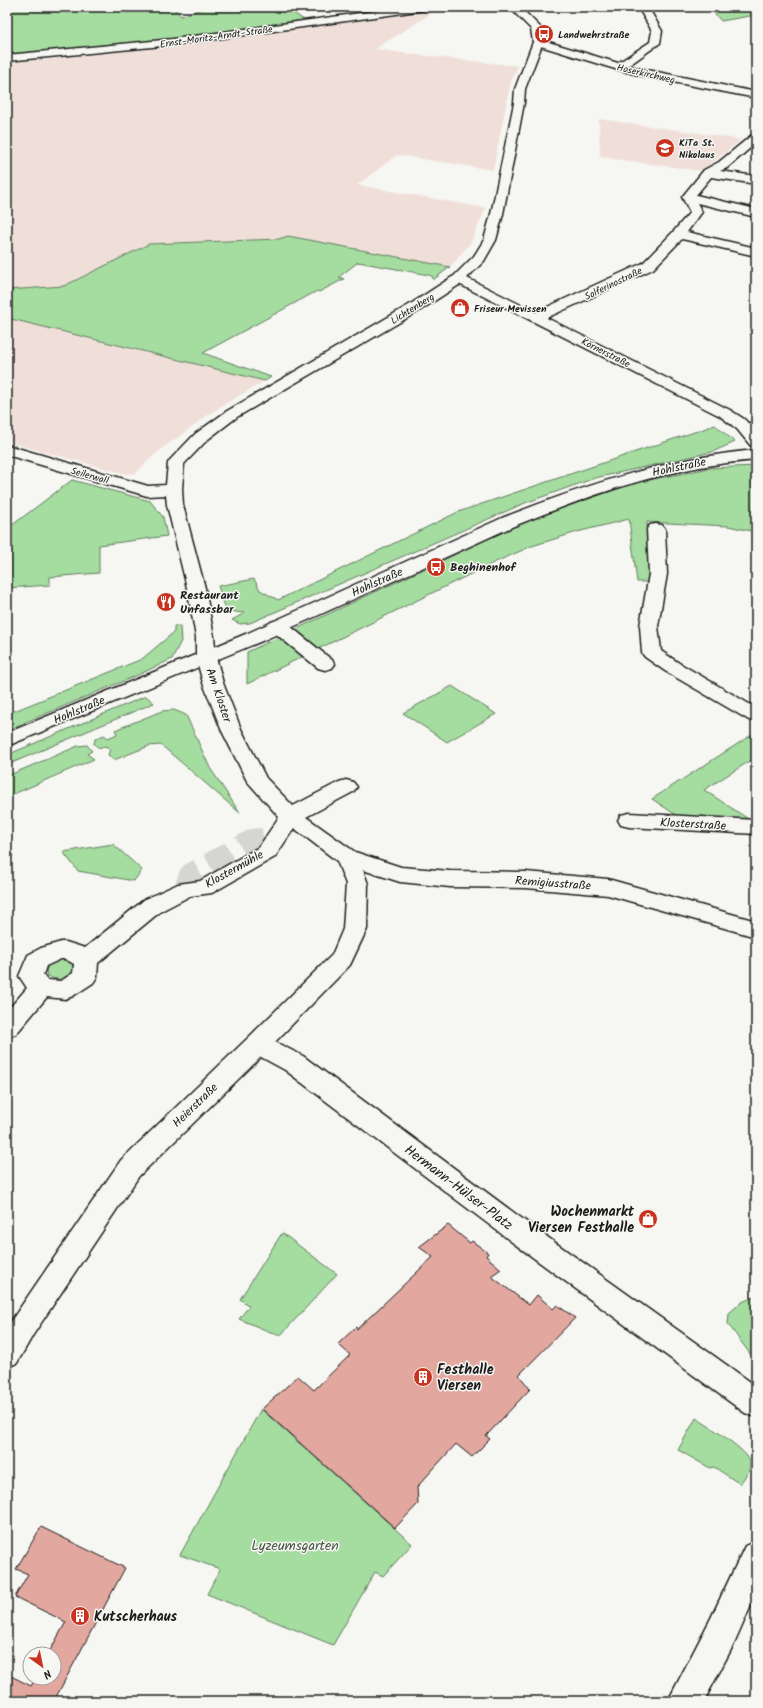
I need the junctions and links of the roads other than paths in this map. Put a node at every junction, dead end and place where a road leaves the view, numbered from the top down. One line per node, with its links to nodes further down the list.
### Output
1 (425, 7): 5 (street, Ernst-Moritz-Arndt-Straße)
2 (514, 7): 4 (street)
3 (643, 7): 6 (street)
4 (538, 42): 6 (street, Hoserkirchweg); 15 (street, Lichtenberg)
5 (7, 58)
6 (619, 67): 7 (street, Hoserkirchweg)
7 (756, 95)
8 (756, 137): 9 (street)
9 (708, 173): 10 (street); 11 (street)
10 (756, 180)
11 (688, 197): 12 (street); 13 (street, Solferinostraße)
12 (756, 212)
13 (679, 234): 14 (street); 16 (street, Solferinostraße)
14 (756, 252)
15 (457, 280): 16 (street, Körnerstraße); 20 (street, Lichtenberg)
16 (537, 317): 17 (street, Körnerstraße)
17 (754, 433)
18 (7, 450): 20 (street, Seilerwall)
19 (756, 455): 22 (street, Hohlstraße)
20 (174, 489): 23 (street, Am Kloster)
21 (656, 529): 25 (street)
22 (278, 626): 23 (street, Hohlstraße); 24 (street)
23 (206, 657): 26 (street, Hohlstraße); 28 (street, Am Kloster)
24 (324, 664)
25 (756, 716)
26 (7, 740)
27 (346, 788): 28 (street)
28 (291, 816): 31 (street, Am Kloster); 33 (street, Klostermühle)
29 (629, 820): 30 (street, Klosterstraße)
30 (756, 827)
31 (347, 857): 32 (street, Remigiusstraße); 36 (street, Heierstraße)
32 (756, 929)
33 (86, 960): 34 (street); 34 (street)
34 (41, 988): 35 (street)
35 (7, 1028)
36 (258, 1044): 37 (street, Heierstraße); 38 (street, Hermann-Hülser-Platz)
37 (7, 1354)
38 (756, 1403)
39 (756, 1557): 40 (street)
40 (685, 1701)

